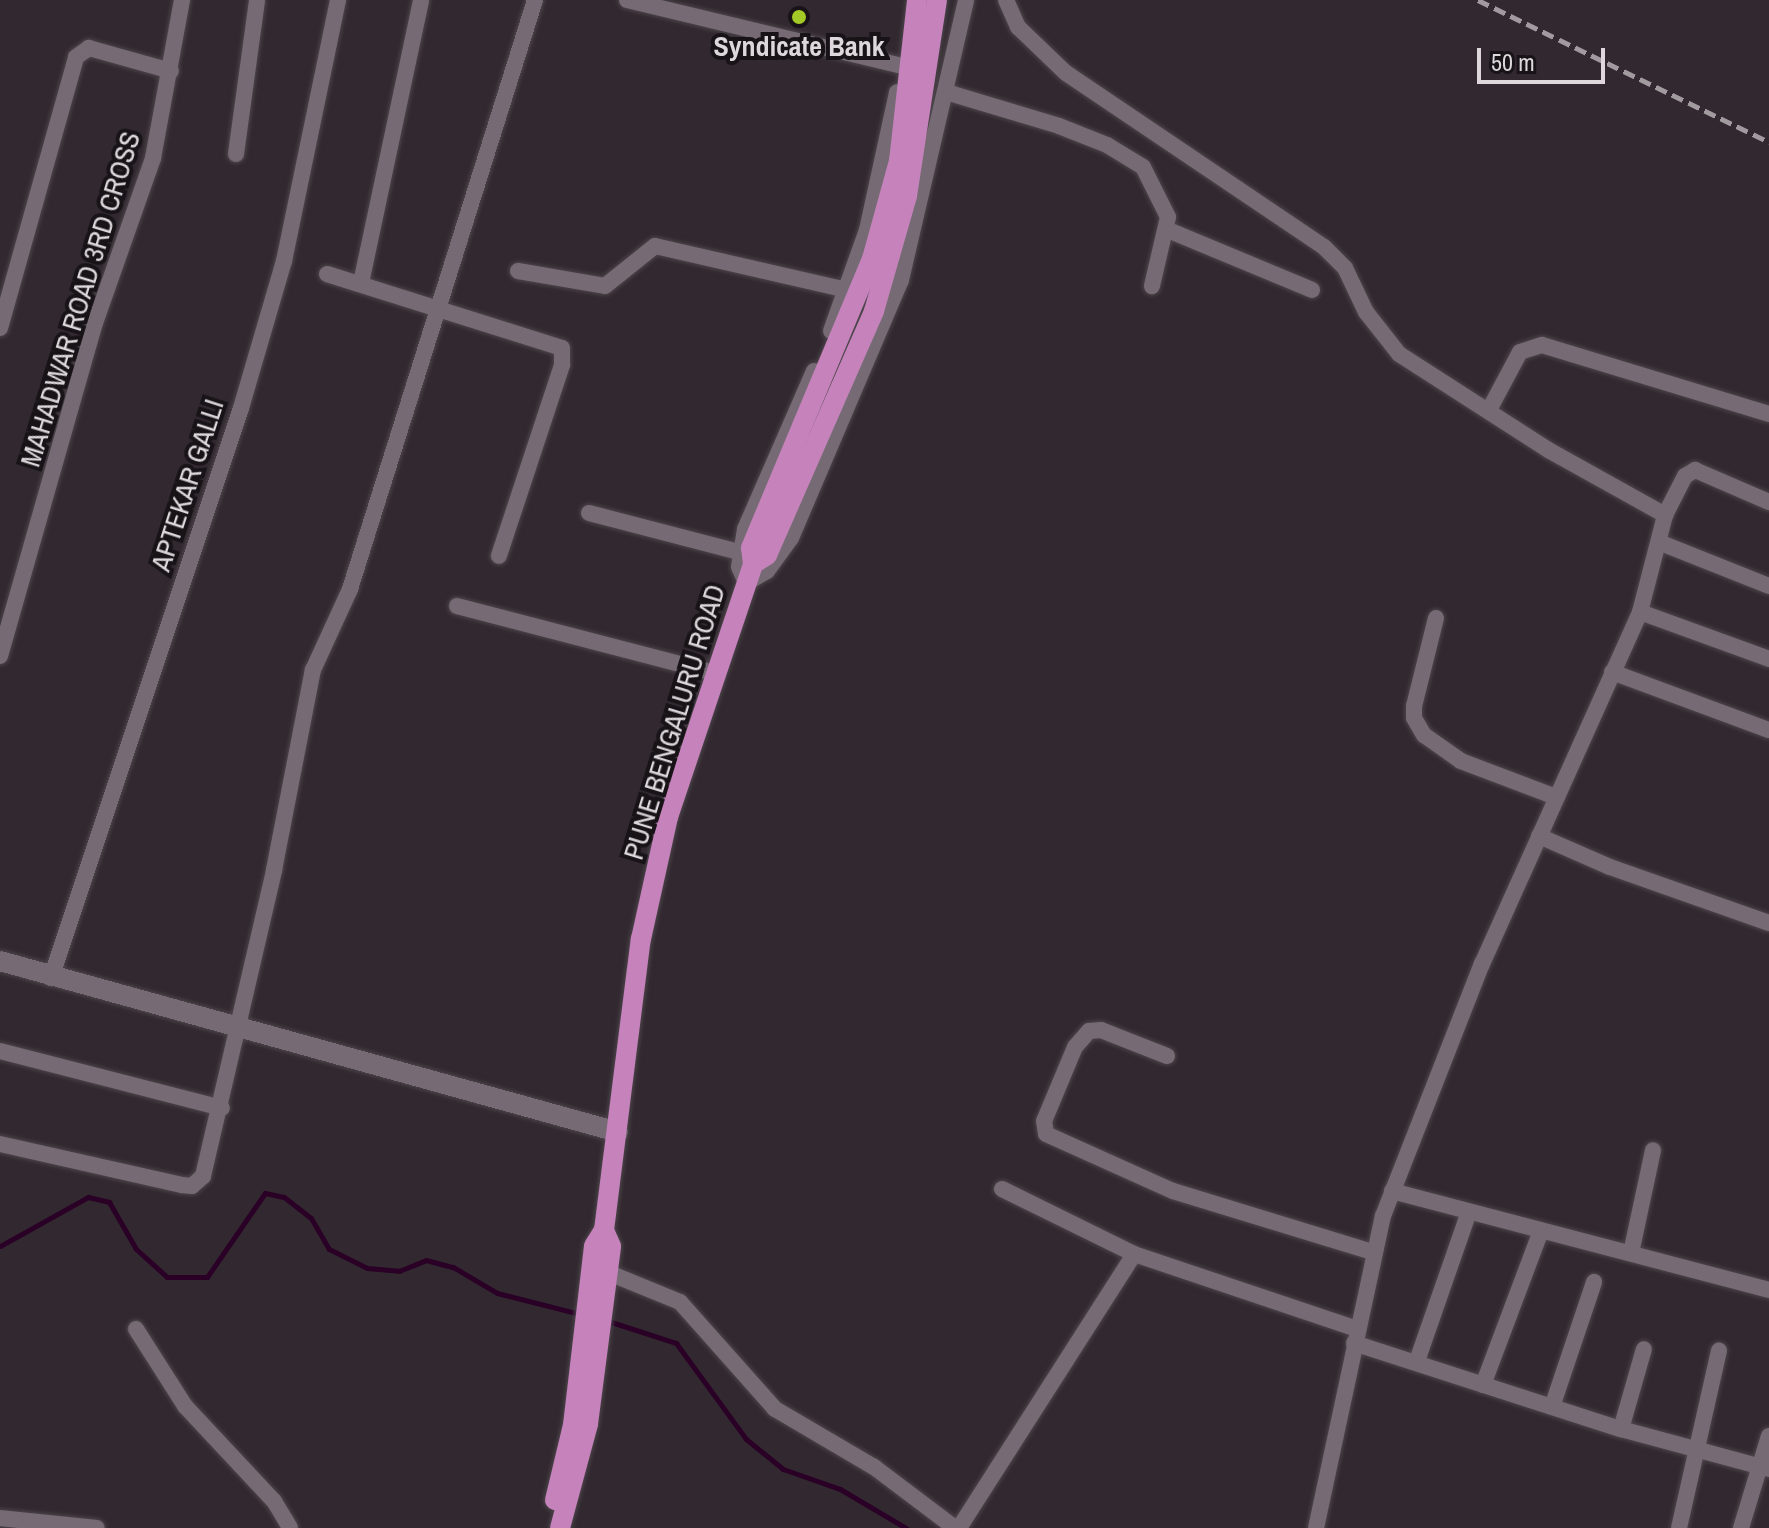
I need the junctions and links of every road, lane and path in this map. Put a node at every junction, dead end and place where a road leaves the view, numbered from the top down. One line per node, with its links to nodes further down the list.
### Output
1 (182, 0): 13 (street, MAHADWAR ROAD 3RD CROSS)
2 (257, 0): 15 (street)
3 (338, 0): 47 (street, APTEKAR GALLI)
4 (421, 0): 19 (street)
5 (535, 0): 23 (street)
6 (627, 0): 12 (street)
7 (907, 0): 12 (street)
8 (917, 0): 32 (main road, PUNE BENGALURU ROAD)
9 (937, 0): 32 (main road)
10 (966, 0): 14 (street)
11 (1006, 0): 25 (street)
12 (901, 66): 21 (street)
13 (171, 71): 24 (street); 35 (street, MAHADWAR ROAD 3RD CROSS)
14 (946, 92): 16 (street); 32 (street)
15 (236, 154)
16 (1168, 230): 20 (street); 22 (street)
17 (518, 271): 21 (street)
18 (327, 274): 19 (street)
19 (361, 283): 23 (street)
20 (1152, 286)
21 (847, 290): 32 (street)
22 (1312, 290)
23 (436, 307): 31 (street); 48 (street)
24 (0, 328)
25 (1489, 410): 26 (street); 29 (street)
26 (1769, 414)
27 (1769, 502): 29 (street)
28 (589, 513): 32 (street)
29 (1665, 515): 30 (street)
30 (1661, 543): 33 (street); 36 (street)
31 (499, 556)
32 (746, 567): 41 (main road, PUNE BENGALURU ROAD)
33 (1769, 586)
34 (457, 606): 41 (street)
35 (6, 609): 38 (street, MAHADWAR ROAD 3RD CROSS)
36 (1640, 612): 39 (street); 40 (street)
37 (1436, 618): 43 (street)
38 (0, 656)
39 (1769, 659)
40 (1612, 672): 42 (street); 43 (street)
41 (715, 673): 52 (main road, PUNE BENGALURU ROAD)
42 (1769, 730)
43 (1556, 797): 44 (street)
44 (1539, 836): 45 (street); 56 (street)
45 (1769, 923)
46 (0, 961): 47 (street)
47 (51, 978): 48 (street)
48 (240, 1025): 51 (street); 52 (street)
49 (0, 1051): 51 (street)
50 (1167, 1056): 60 (street)
51 (222, 1108): 53 (street)
52 (618, 1132): 58 (main road, PUNE BENGALURU ROAD)
53 (0, 1144)
54 (1653, 1150): 61 (street)
55 (1002, 1189): 62 (street)
56 (1392, 1191): 57 (street); 60 (street)
57 (1469, 1212): 59 (street); 72 (street)
58 (604, 1230): 63 (main road, PUNE BENGALURU ROAD); 66 (main road)
59 (1540, 1233): 61 (street); 73 (street)
60 (1372, 1252): 68 (street)
61 (1631, 1253): 65 (street)
62 (1134, 1254): 68 (street); 84 (street)
63 (609, 1273): 66 (main road, PUNE BENGALURU ROAD); 84 (street)
64 (1594, 1282): 74 (street)
65 (1769, 1290)
66 (596, 1299): 69 (main road, PUNE BENGALURU ROAD)
67 (136, 1329): 81 (street)
68 (1356, 1336): 72 (street); 85 (street)
69 (591, 1340): 82 (main road); 83 (main road, PUNE BENGALURU ROAD)
70 (1644, 1349): 75 (street)
71 (1719, 1350): 77 (street)
72 (1417, 1361): 73 (street)
73 (1483, 1385): 74 (street)
74 (1552, 1407): 75 (street)
75 (1621, 1429): 77 (street)
76 (1769, 1436): 78 (street)
77 (1695, 1450): 78 (street); 86 (street)
78 (1764, 1468): 87 (street)
79 (0, 1518): 80 (street)
80 (96, 1528)
81 (290, 1528)
82 (546, 1528)
83 (560, 1528)
84 (957, 1528)
85 (1316, 1528)
86 (1679, 1528)
87 (1741, 1528)

